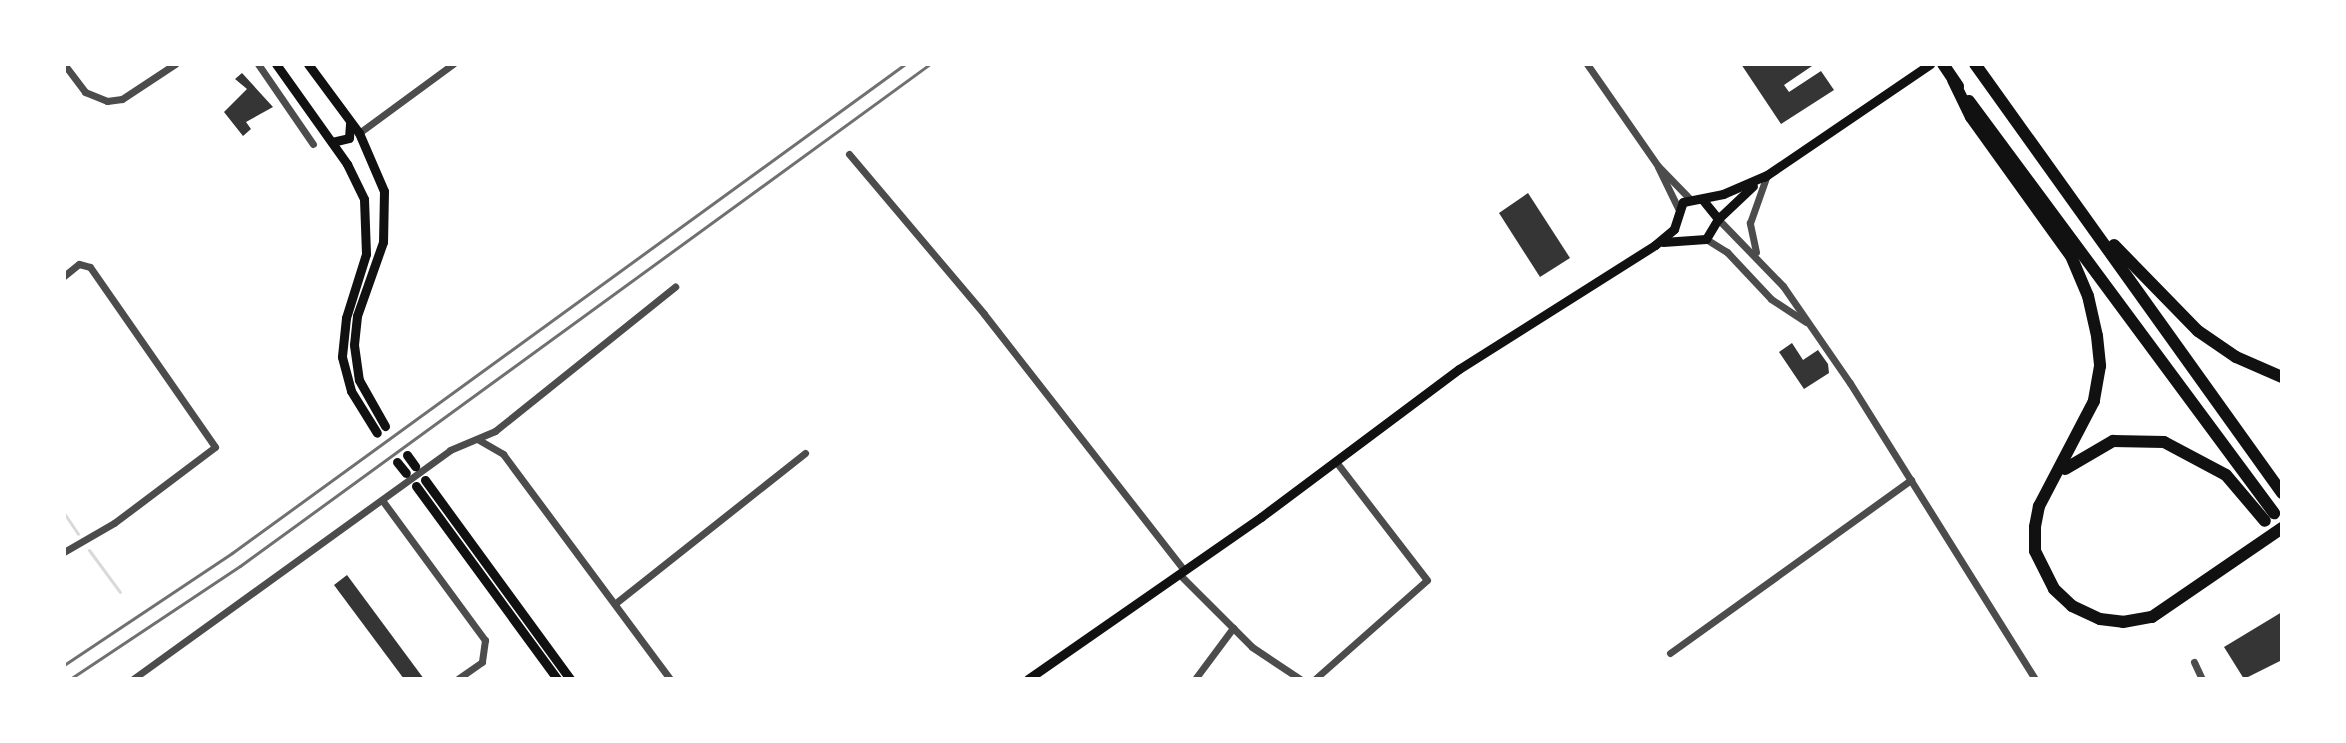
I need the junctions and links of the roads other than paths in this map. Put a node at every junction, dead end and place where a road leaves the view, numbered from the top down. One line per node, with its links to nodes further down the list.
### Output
1 (64, 64): 2 (street)
2 (175, 64)
3 (258, 64): 14 (street)
4 (276, 64): 13 (main road)
5 (308, 64): 11 (main road)
6 (453, 64): 12 (street)
7 (1587, 64): 16 (street)
8 (1930, 64): 17 (main road)
9 (1975, 64): 23 (highway)
10 (1948, 72): 41 (highway); 41 (highway)
11 (350, 122): 12 (main road); 13 (main road)
12 (359, 133): 13 (main road)
13 (332, 142)
14 (313, 144)
15 (849, 154): 47 (street)
16 (1658, 166): 18 (street); 20 (street)
17 (1767, 175): 19 (main road); 21 (main road); 27 (street)
18 (1690, 199): 19 (main road); 20 (main road)
19 (1702, 199): 21 (main road)
20 (1678, 208): 22 (main road)
21 (1718, 219): 24 (main road); 27 (street)
22 (1675, 224): 25 (main road); 26 (main road)
23 (2094, 226): 31 (highway); 43 (highway)
24 (1706, 239): 25 (main road); 30 (street)
25 (1687, 240): 26 (main road)
26 (1655, 245): 36 (main road)
27 (1760, 261): 30 (street)
28 (64, 276): 46 (street)
29 (675, 287): 32 (street)
30 (1808, 323): 40 (street)
31 (2282, 377)
32 (479, 440): 44 (street); 48 (street)
33 (805, 453): 48 (street)
34 (407, 455): 37 (main road)
35 (397, 462): 38 (main road)
36 (1336, 462): 47 (main road); 60 (street)
37 (415, 466)
38 (406, 473)
39 (425, 480): 55 (main road)
40 (1911, 480): 50 (street); 61 (street)
41 (2053, 480): 45 (highway)
42 (416, 486): 54 (main road)
43 (2282, 493)
44 (382, 500): 52 (street); 53 (street)
45 (2282, 528)
46 (68, 550)
47 (1182, 572): 49 (street); 57 (main road)
48 (617, 602): 56 (street)
49 (1233, 628): 58 (street); 59 (street)
50 (1670, 653)
51 (2194, 662): 62 (street)
52 (133, 679)
53 (458, 679)
54 (557, 679)
55 (570, 679)
56 (670, 679)
57 (1028, 679)
58 (1195, 679)
59 (1300, 679)
60 (1315, 679)
61 (2035, 679)
62 (2202, 679)

